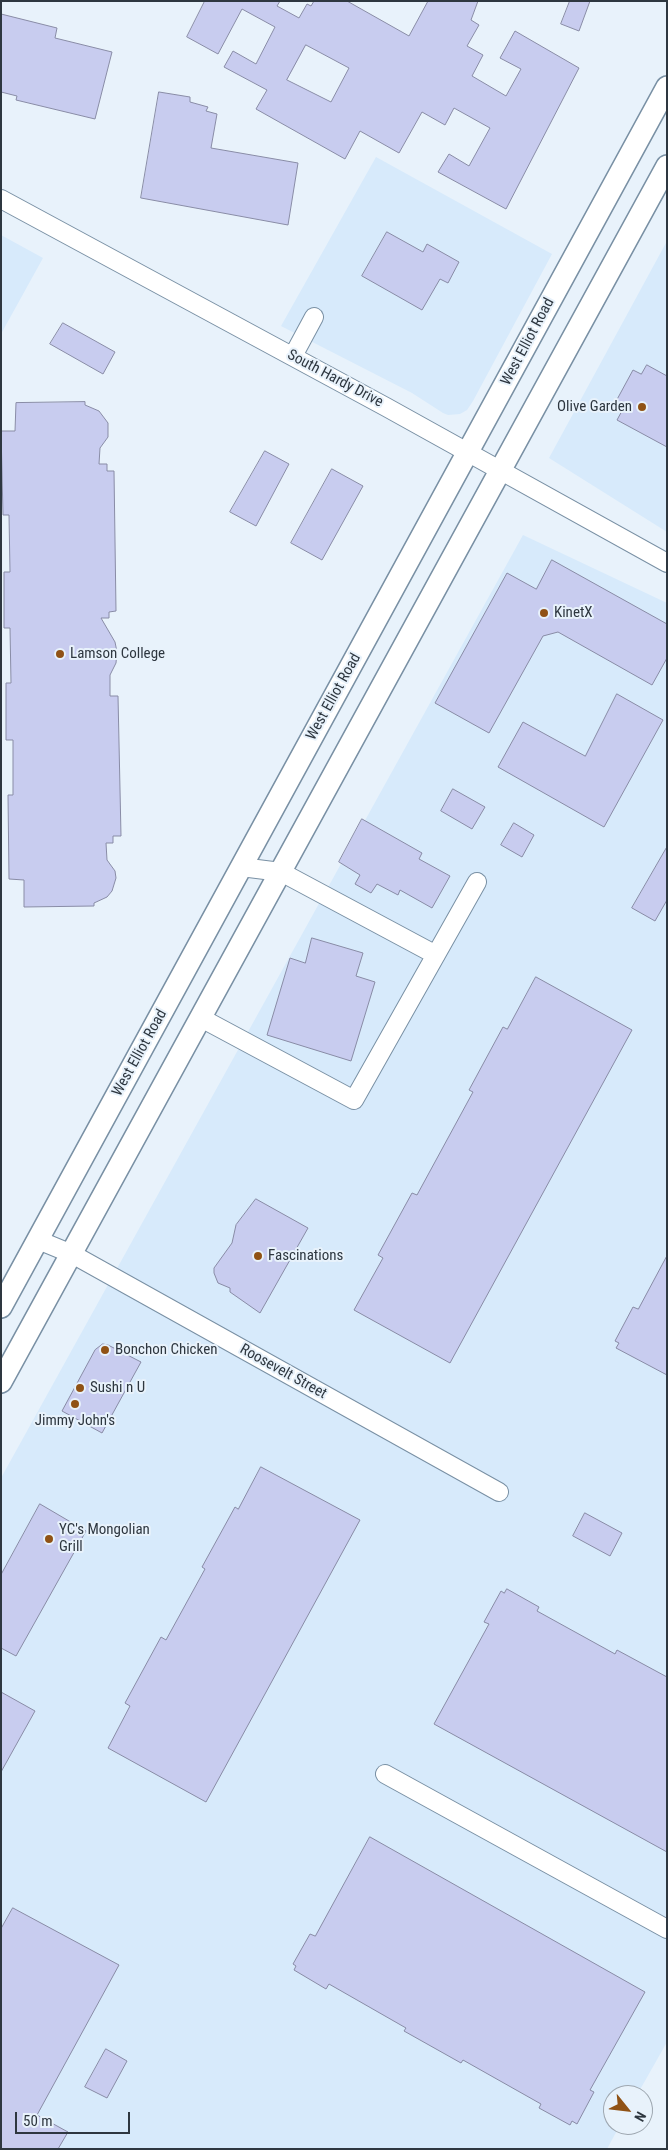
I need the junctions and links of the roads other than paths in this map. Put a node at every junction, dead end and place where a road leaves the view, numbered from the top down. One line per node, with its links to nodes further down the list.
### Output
1 (667, 87): 6 (main road, West Elliot Road)
2 (667, 166): 7 (main road)
3 (1, 199): 5 (street, South Hardy Drive)
4 (314, 317): 5 (street)
5 (293, 356): 6 (street, South Hardy Drive)
6 (469, 452): 7 (street, South Hardy Drive); 9 (main road, West Elliot Road)
7 (501, 470): 8 (street, South Hardy Drive); 10 (main road)
8 (667, 564)
9 (241, 866): 10 (street); 14 (main road, West Elliot Road)
10 (281, 872): 12 (street); 13 (main road)
11 (477, 882): 12 (street)
12 (436, 955): 13 (street)
13 (201, 1018): 15 (main road)
14 (38, 1240): 15 (street, Roosevelt Street); 16 (main road, West Elliot Road)
15 (72, 1254): 17 (main road); 18 (street, Roosevelt Street)
16 (1, 1307)
17 (1, 1382)
18 (499, 1492)
19 (385, 1774): 20 (street)
20 (667, 1929)

